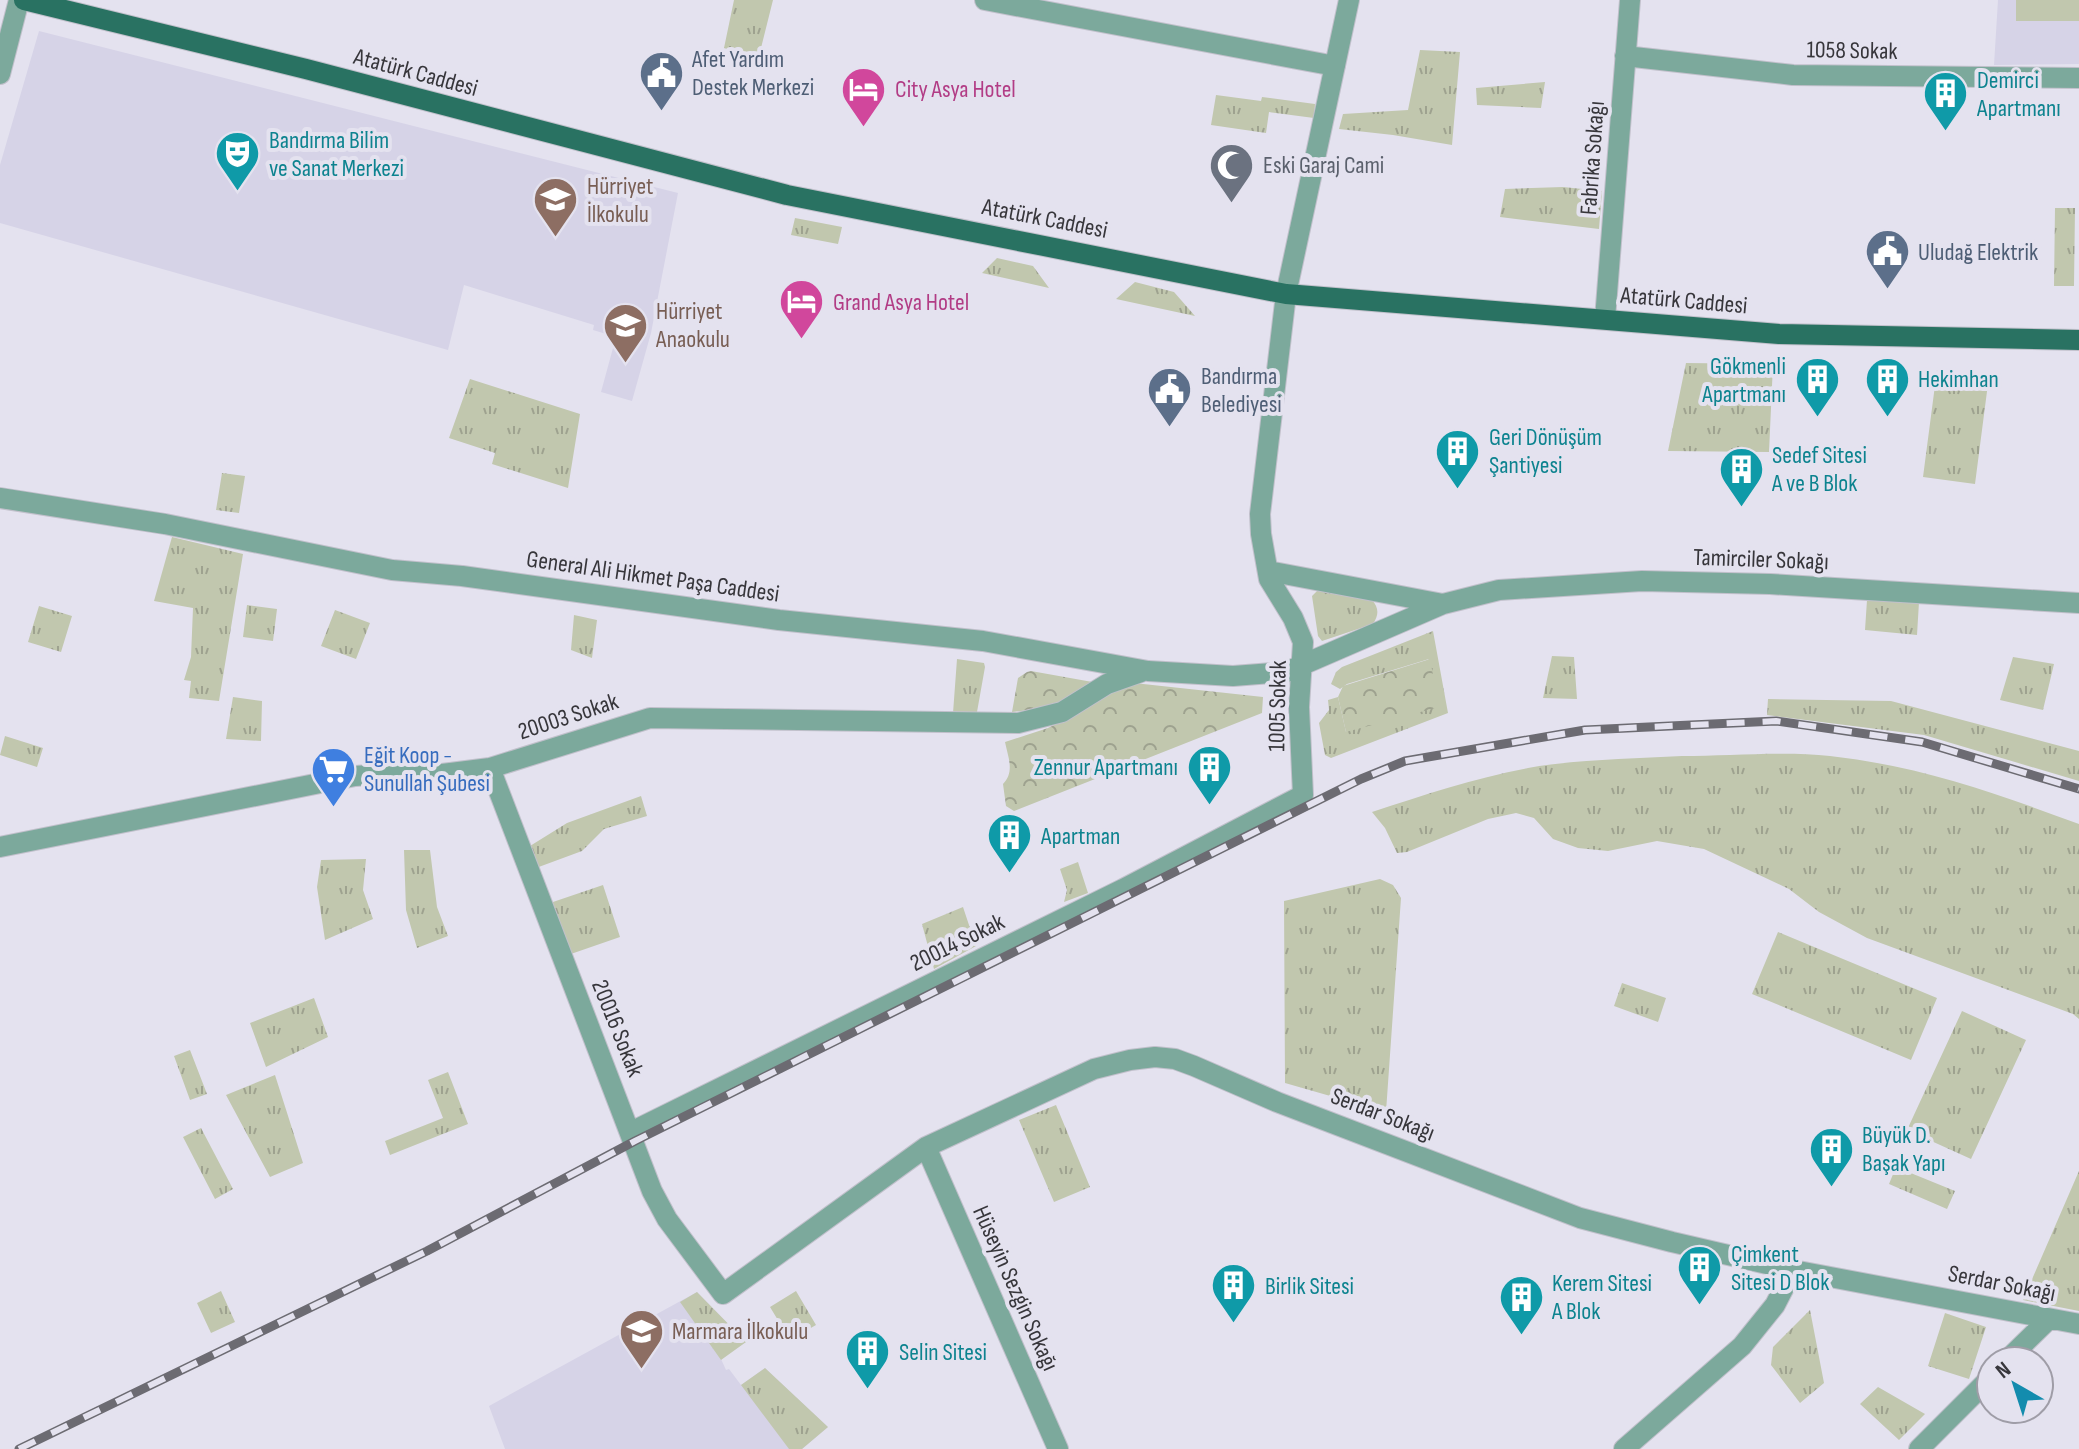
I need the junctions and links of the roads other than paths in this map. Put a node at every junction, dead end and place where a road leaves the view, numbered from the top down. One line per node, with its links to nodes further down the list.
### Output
1 (21, 0): 7 (street); 9 (main road, Atatürk Caddesi)
2 (985, 0): 6 (street)
3 (1349, 0): 6 (street, 1005 Sokak)
4 (1630, 0): 5 (street, Fabrika Sokağı)
5 (1625, 56): 8 (street, 1058 Sokak); 10 (street, Fabrika Sokağı)
6 (1335, 66): 9 (street, 1005 Sokak)
7 (0, 74)
8 (2079, 78)
9 (1286, 294): 10 (main road, Atatürk Caddesi); 13 (street, 1005 Sokak)
10 (1605, 319): 11 (main road, Atatürk Caddesi)
11 (2079, 340)
12 (0, 498): 17 (street, General Ali Hikmet Paşa Caddesi)
13 (1268, 571): 15 (street, Tamirciler Sokağı); 16 (street, 1005 Sokak)
14 (2079, 603): 15 (street, Tamirciler Sokağı)
15 (1443, 604): 16 (street, Tamirciler Sokağı)
16 (1302, 667): 17 (street, General Ali Hikmet Paşa Caddesi); 19 (street, 1005 Sokak)
17 (1148, 671): 18 (street, 20003 Sokak)
18 (490, 768): 20 (street, 20003 Sokak); 21 (street, 20016 Sokak)
19 (1303, 795): 21 (street, 20014 Sokak)
20 (0, 847)
21 (631, 1132): 24 (street, 20016 Sokak)
22 (926, 1147): 23 (street, Serdar Sokağı); 24 (street, Serdar Sokağı); 29 (street, Hüseyin Sezgin Sokağı)
23 (1793, 1270): 25 (street, Serdar Sokağı); 30 (street)
24 (723, 1294)
25 (2049, 1319): 26 (street, Serdar Sokağı); 27 (street)
26 (2079, 1324)
27 (2022, 1345)
28 (1975, 1393): 31 (street)
29 (1058, 1449)
30 (1624, 1449)
31 (1919, 1449)

